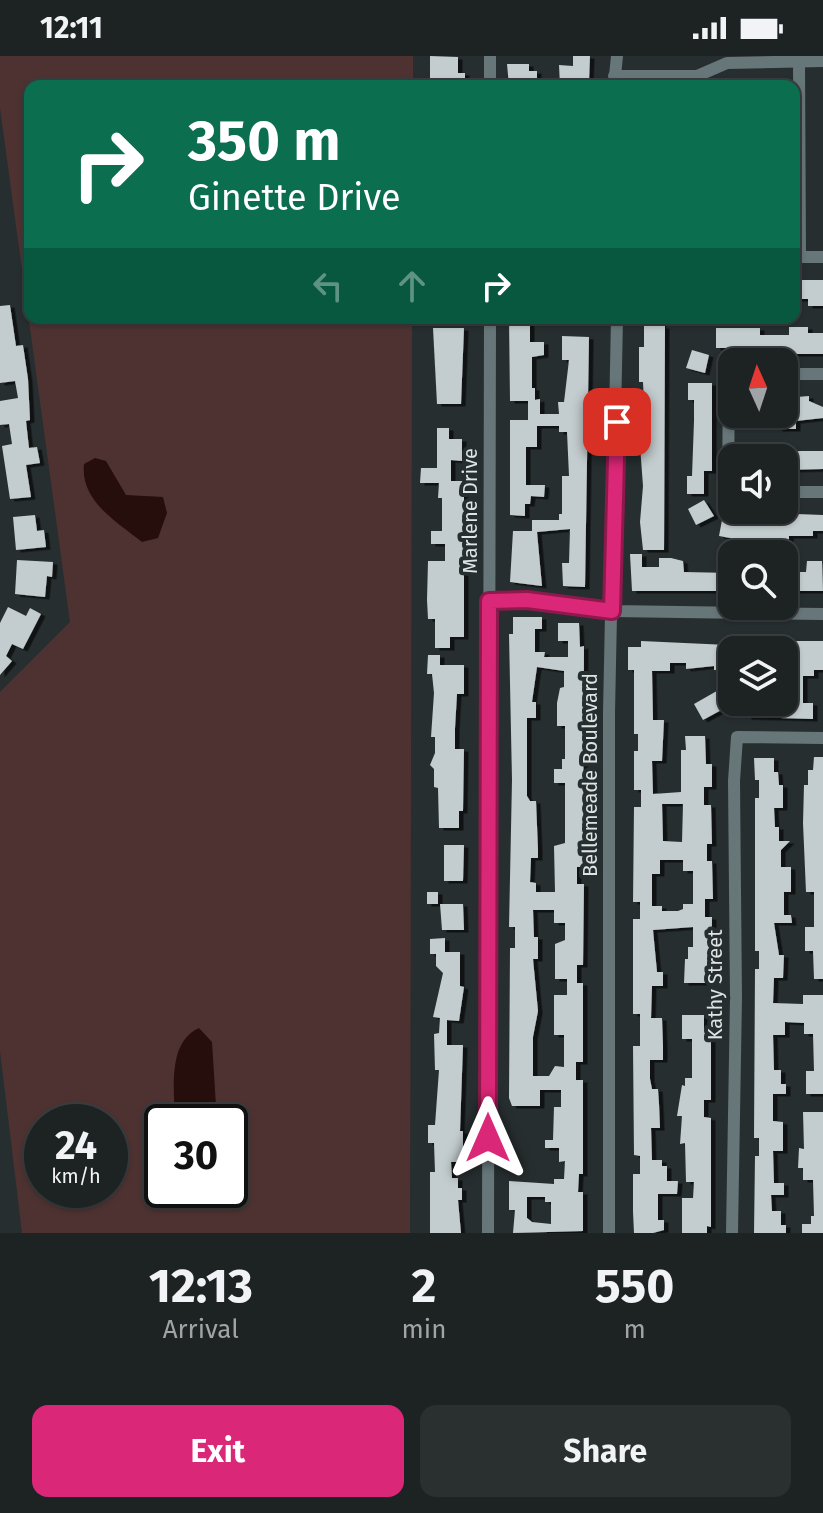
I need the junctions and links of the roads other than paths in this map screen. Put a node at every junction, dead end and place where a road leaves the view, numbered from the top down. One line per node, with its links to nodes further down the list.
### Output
1 (490, 56): 5 (street)
2 (617, 56): 6 (street)
3 (799, 61): 4 (street); 7 (street); 8 (street)
4 (823, 61)
5 (490, 80)
6 (614, 80)
7 (631, 80)
8 (799, 80)
9 (800, 257): 10 (street)
10 (823, 257)
11 (490, 324): 17 (street, Marlene Drive)
12 (617, 324): 18 (street, Bellemeade Boulevard)
13 (798, 374): 14 (street)
14 (823, 374)
15 (798, 492): 16 (street)
16 (823, 492)
17 (489, 601): 18 (street); 21 (street, Marlene Drive)
18 (612, 611): 19 (street); 22 (street, Bellemeade Boulevard)
19 (823, 614)
20 (823, 738): 23 (street, Kathy Street)
21 (488, 1233)
22 (609, 1233)
23 (732, 1233)

